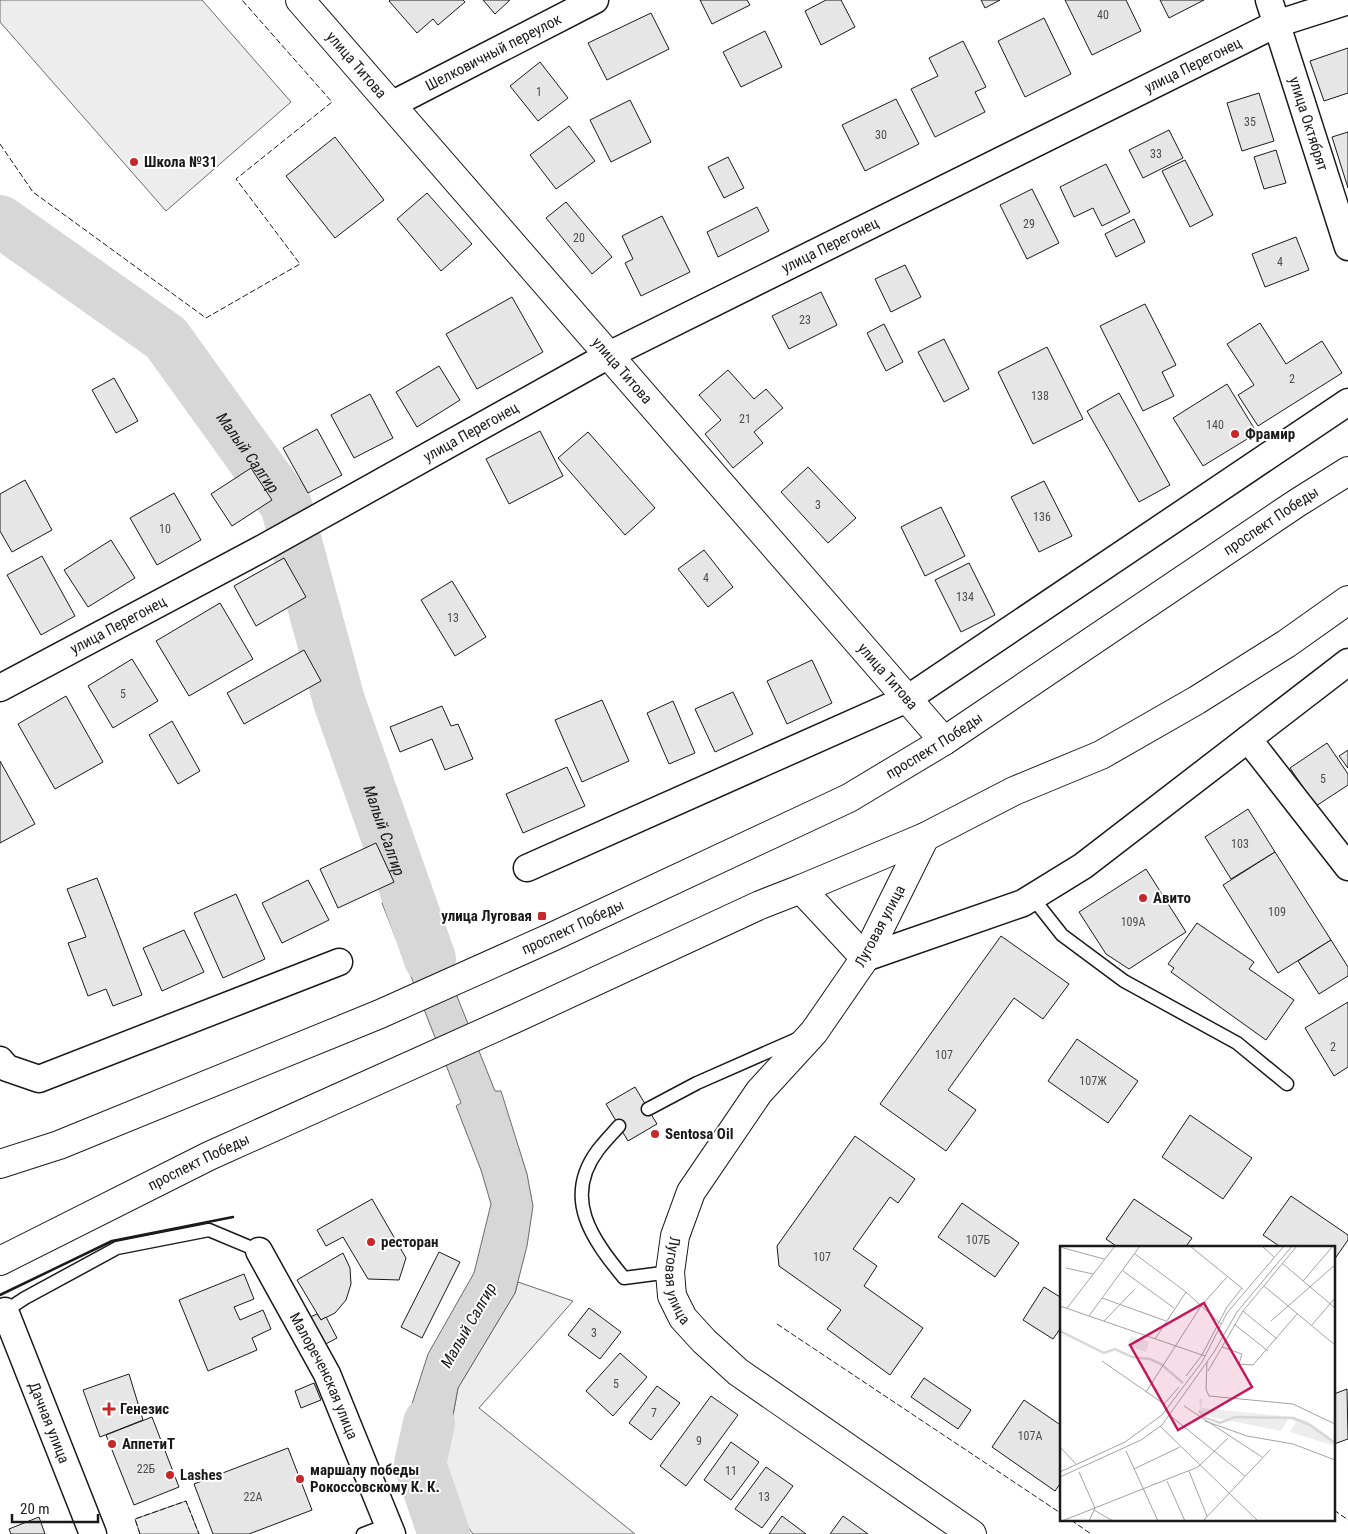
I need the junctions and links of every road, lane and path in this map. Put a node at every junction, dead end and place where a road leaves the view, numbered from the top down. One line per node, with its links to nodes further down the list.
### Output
1 (300, 0): 5 (main road, улица Титова)
2 (595, 0): 5 (street, Шелковичный переулок)
3 (1348, 1): 4 (street, улица Перегонец)
4 (1273, 12): 6 (street, улица Октябрят); 7 (street, улица Перегонец)
5 (391, 105): 7 (main road, улица Титова)
6 (1348, 247)
7 (609, 355): 12 (street, улица Перегонец); 13 (main road, улица Титова)
8 (1348, 402): 13 (street)
9 (1348, 471): 15 (main road, проспект Победы)
10 (1348, 600): 16 (main road)
11 (1348, 662): 14 (street)
12 (0, 688)
13 (907, 699): 15 (main road, улица Титова); 18 (street)
14 (1248, 739): 17 (street); 20 (street)
15 (944, 741): 28 (main road, проспект Победы)
16 (925, 837): 19 (main road); 21 (main road, Луговая улица)
17 (1348, 867)
18 (527, 868)
19 (801, 889): 21 (main road); 30 (main road, проспект Победы)
20 (1032, 897): 21 (street); 25 (lane)
21 (865, 958): 23 (main road, Луговая улица)
22 (339, 962): 24 (street)
23 (814, 1032): 26 (lane); 31 (main road, Луговая улица)
24 (0, 1060)
25 (1287, 1084)
26 (648, 1109)
27 (619, 1126): 31 (lane)
28 (0, 1164)
29 (259, 1252): 32 (lane); 33 (street, Малореченская улица)
30 (0, 1260)
31 (670, 1272): 36 (main road, Луговая улица)
32 (2, 1313): 34 (street, Дачная улица)
33 (390, 1529): 35 (lane)
34 (93, 1534)
35 (363, 1534)
36 (972, 1534)

